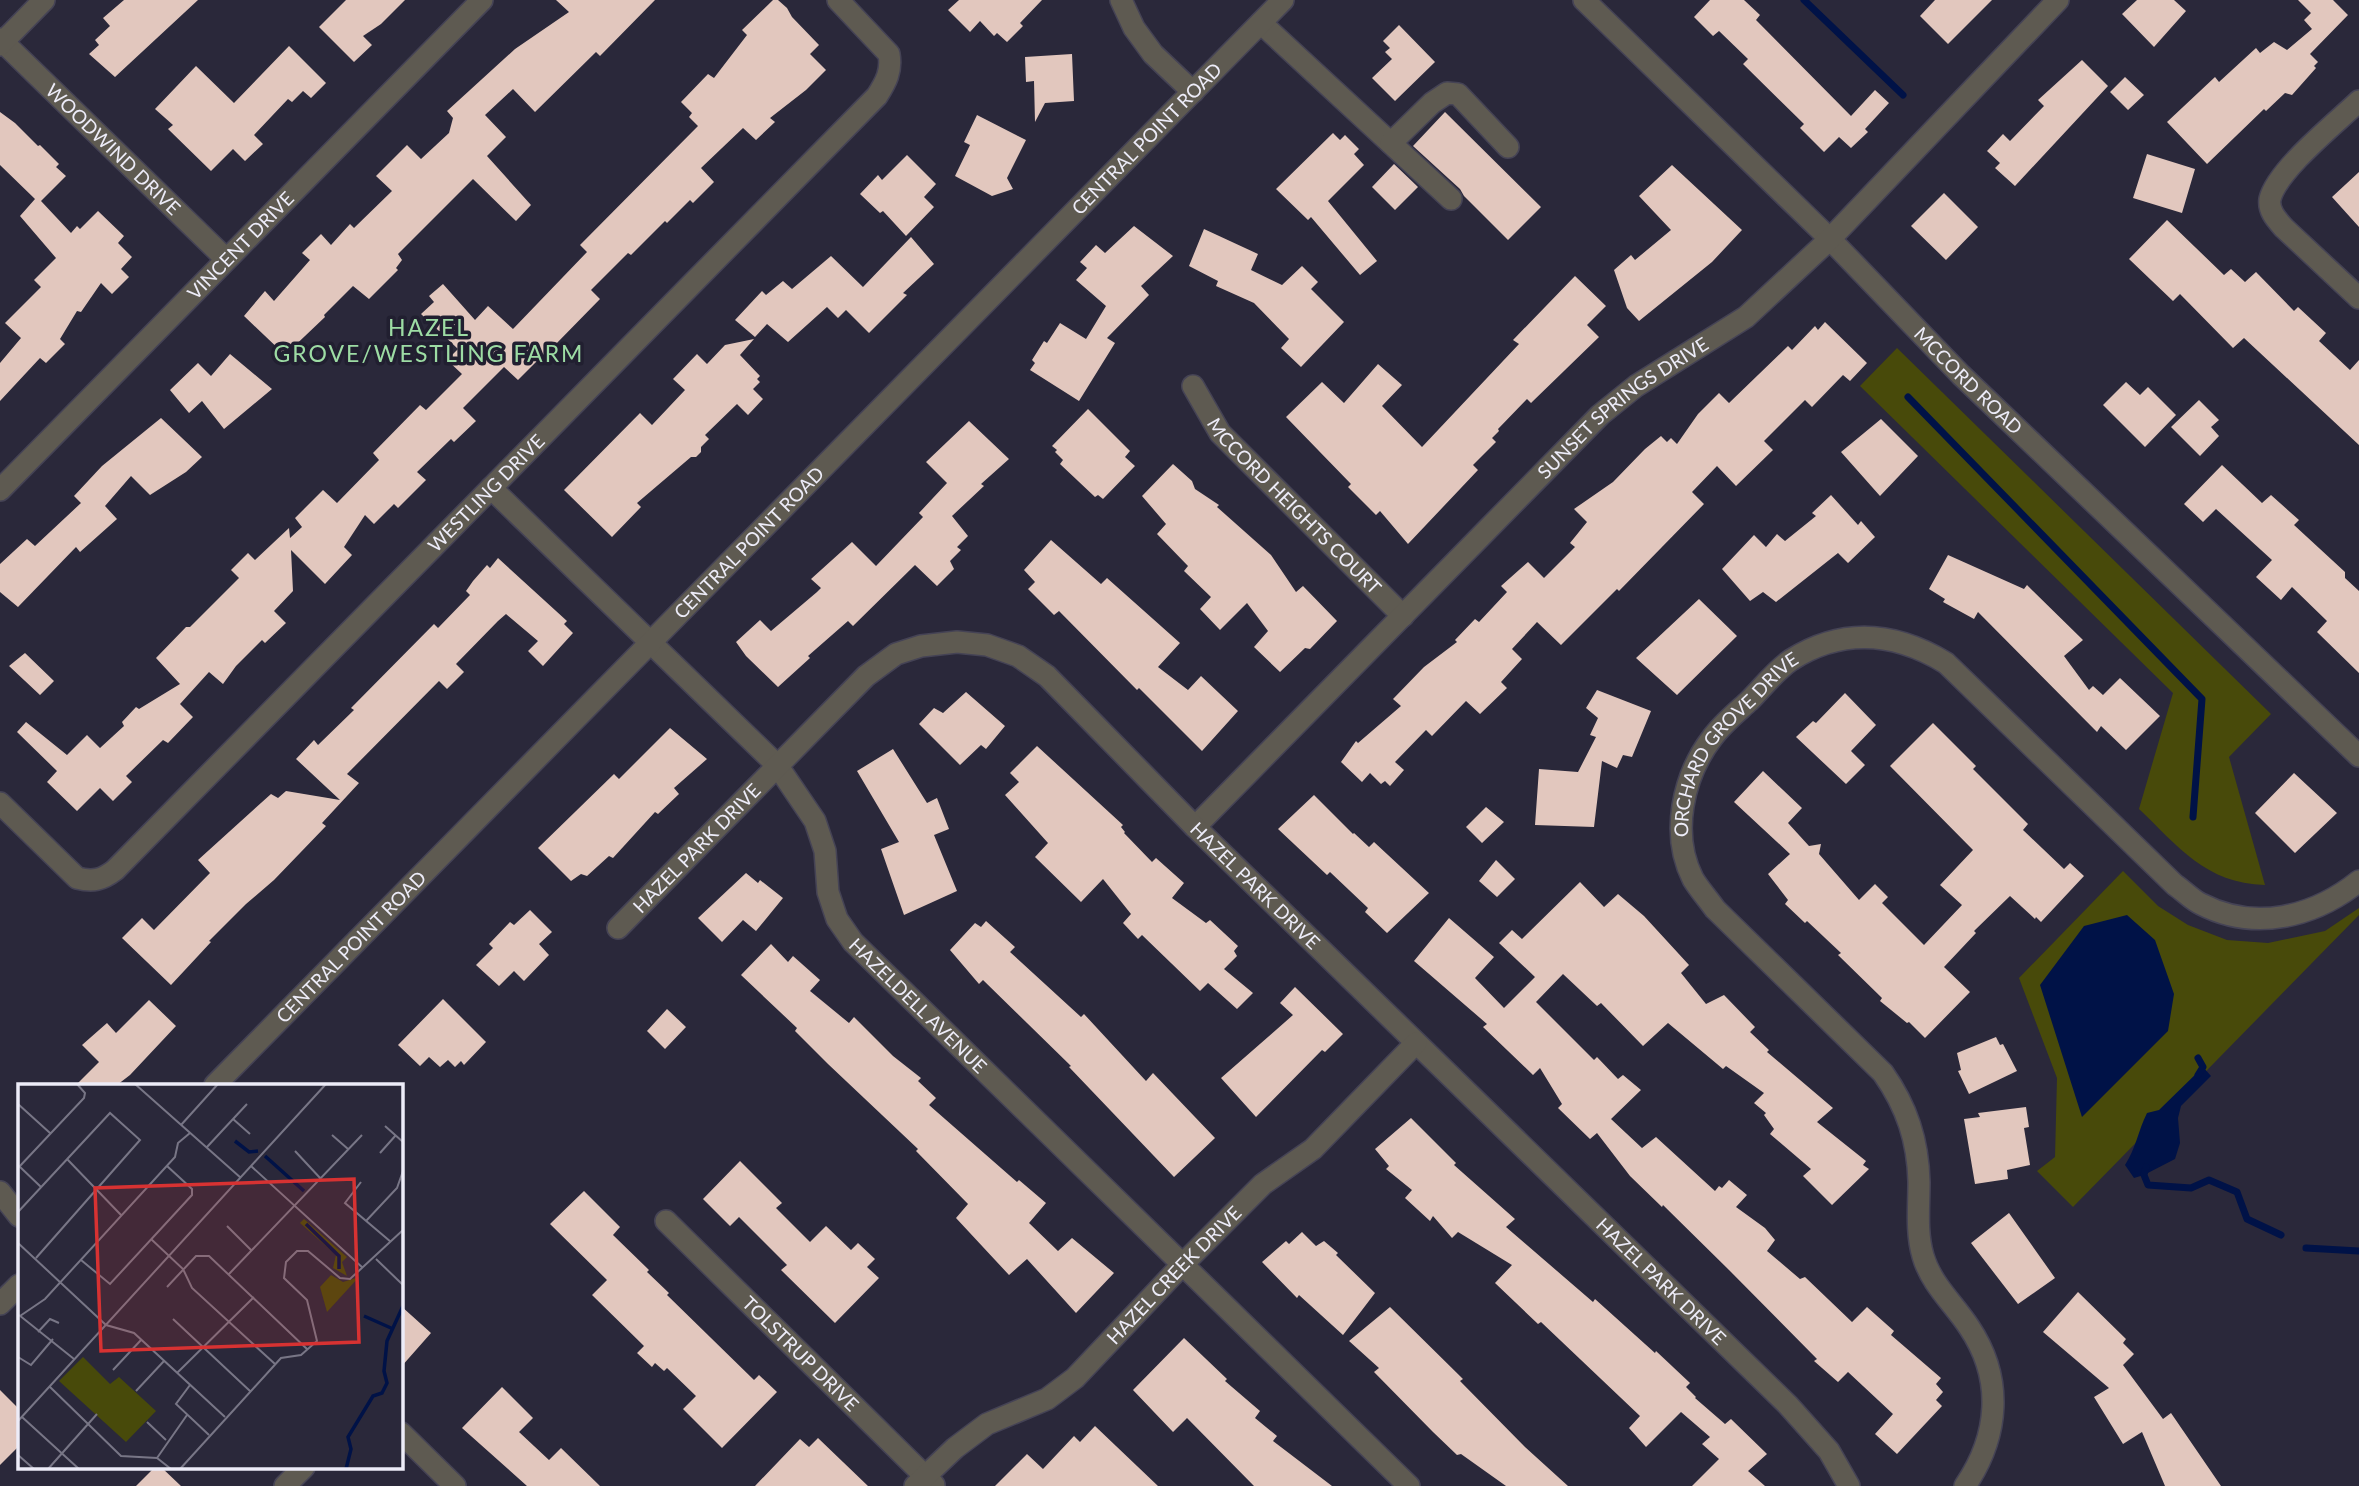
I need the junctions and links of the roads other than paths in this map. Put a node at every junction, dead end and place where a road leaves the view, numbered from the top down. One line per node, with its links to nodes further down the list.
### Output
1 (44, 0): 9 (street)
2 (482, 0): 16 (street, VINCENT DRIVE)
3 (838, 0): 19 (street, WESTLING DRIVE)
4 (1121, 0): 10 (street)
5 (1283, 0): 8 (street, CENTRAL POINT ROAD)
6 (1584, 0): 15 (street, MCCORD ROAD)
7 (2058, 0): 15 (street, SUNSET SPRINGS DRIVE)
8 (1261, 23): 10 (street, CENTRAL POINT ROAD); 12 (street)
9 (1, 42): 16 (street, WOODWIND DRIVE)
10 (1193, 92): 22 (street, CENTRAL POINT ROAD)
11 (2359, 101): 17 (street)
12 (1391, 143): 13 (street); 14 (street)
13 (1508, 146)
14 (1451, 199)
15 (1830, 239): 21 (street, SUNSET SPRINGS DRIVE); 23 (street, MCCORD ROAD)
16 (226, 259): 20 (street, VINCENT DRIVE)
17 (2359, 298)
18 (1193, 386): 21 (street, MCCORD HEIGHTS COURT)
19 (491, 488): 22 (street, HAZELDELL AVENUE); 25 (street, WESTLING DRIVE)
20 (0, 490)
21 (1403, 616): 26 (street, SUNSET SPRINGS DRIVE)
22 (652, 642): 24 (street, HAZELDELL AVENUE); 30 (street, CENTRAL POINT ROAD)
23 (2359, 756)
24 (776, 765): 26 (street, HAZEL PARK DRIVE); 28 (street, HAZEL PARK DRIVE); 34 (street, HAZELDELL AVENUE)
25 (0, 803)
26 (1195, 827): 29 (street, HAZEL PARK DRIVE)
27 (2359, 881): 44 (street, ORCHARD GROVE DRIVE)
28 (618, 928)
29 (1416, 1043): 34 (street, HAZEL CREEK DRIVE); 43 (street, HAZEL PARK DRIVE)
30 (216, 1084)
31 (0, 1192): 32 (street)
32 (18, 1215)
33 (666, 1221): 39 (street, TOLSTRUP DRIVE)
34 (1182, 1265): 39 (street, HAZEL CREEK DRIVE); 42 (street, HAZELDELL AVENUE)
35 (18, 1286): 36 (street)
36 (0, 1304)
37 (402, 1434): 41 (street)
38 (303, 1468): 40 (street)
39 (925, 1483)
40 (285, 1486)
41 (455, 1486)
42 (1409, 1486)
43 (1849, 1486)
44 (1965, 1486)

